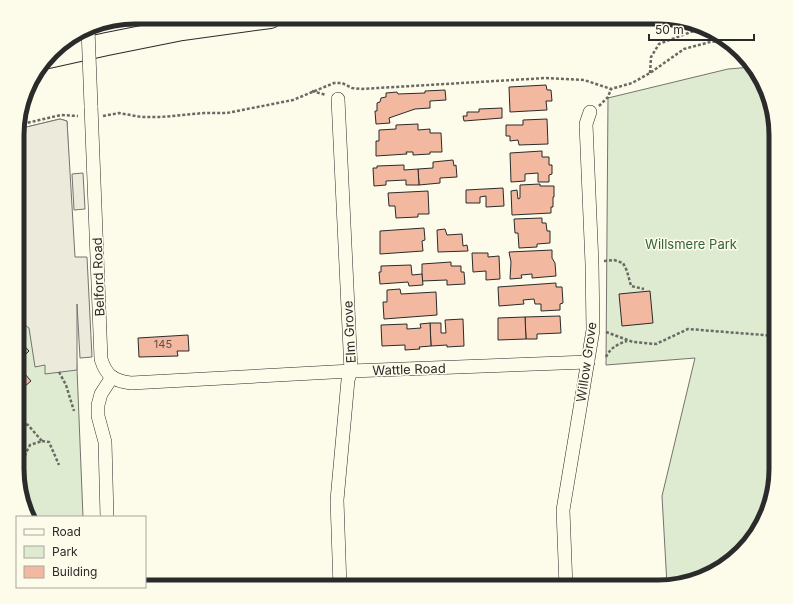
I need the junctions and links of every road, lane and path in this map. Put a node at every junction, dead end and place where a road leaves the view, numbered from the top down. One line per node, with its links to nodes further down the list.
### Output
1 (219, 24): 5 (highway)
2 (695, 30): 6 (path)
3 (88, 34): 8 (street, Belford Road, bridge)
4 (717, 41): 6 (path)
5 (58, 56)
6 (650, 73): 9 (path)
7 (338, 99): 18 (street, Elm Grove)
8 (91, 111): 10 (path); 20 (street, Belford Road)
9 (590, 112): 11 (street, Willow Grove)
10 (25, 123)
11 (592, 264): 12 (path); 13 (street, Willow Grove)
12 (644, 289)
13 (593, 330): 15 (path); 17 (street, Willow Grove)
14 (769, 335): 15 (path)
15 (627, 340): 16 (path)
16 (606, 357)
17 (588, 362): 18 (street, Wattle Road); 28 (street, Willow Grove)
18 (351, 371): 20 (street, Wattle Road); 27 (street, Elm Grove)
19 (59, 372): 21 (path)
20 (112, 377): 26 (street)
21 (74, 411)
22 (24, 423): 23 (path)
23 (42, 441): 24 (path); 25 (path)
24 (24, 456)
25 (59, 465)
26 (107, 516)
27 (340, 580)
28 (566, 580)

